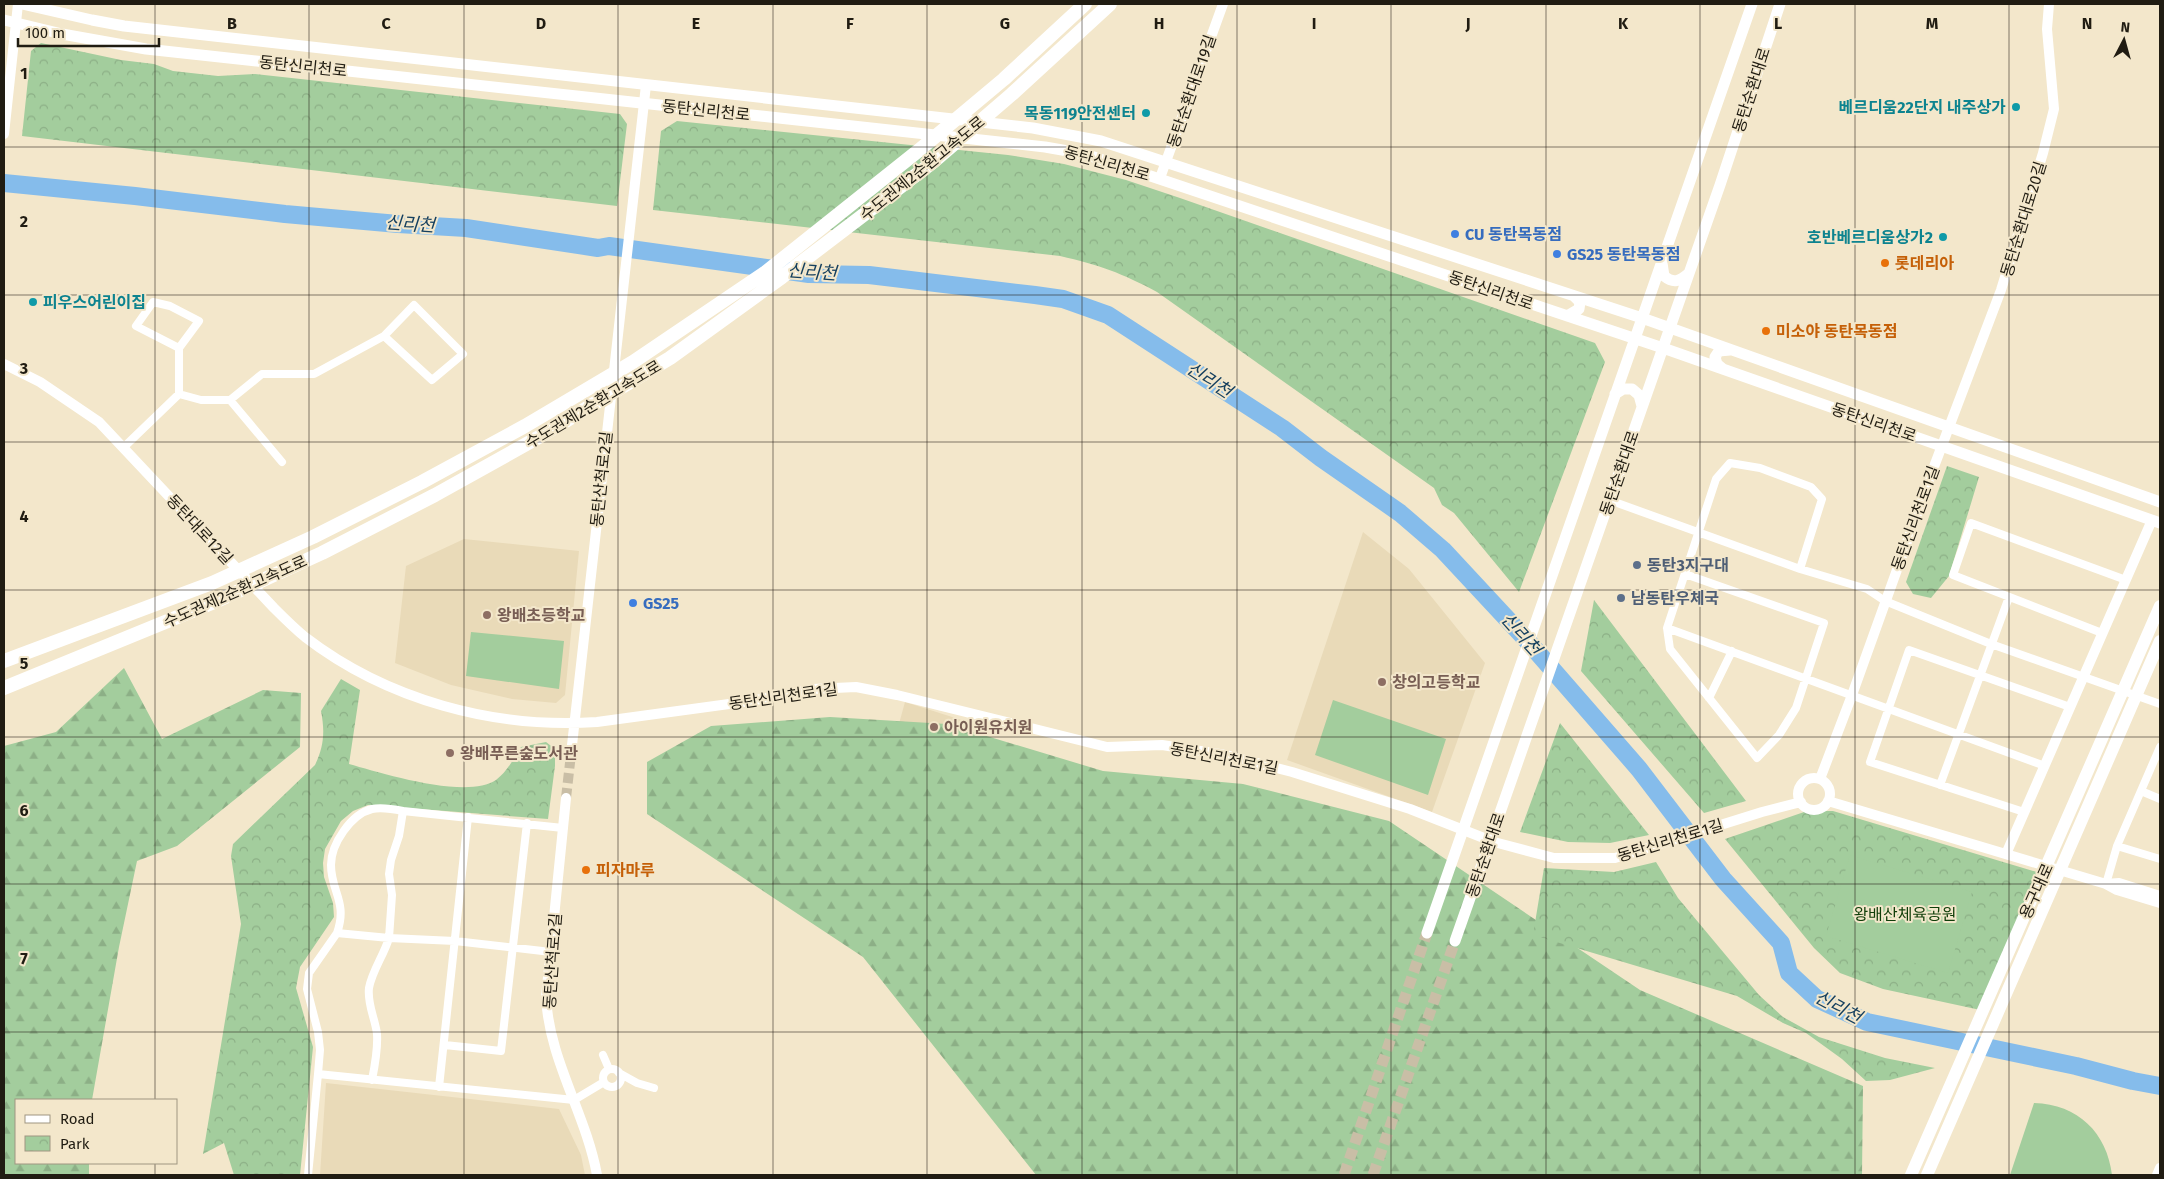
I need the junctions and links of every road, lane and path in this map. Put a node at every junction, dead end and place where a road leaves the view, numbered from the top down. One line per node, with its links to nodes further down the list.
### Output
1 (18, 4): 10 (street)
2 (22, 4): 11 (main road, 동탄신리천로)
3 (1085, 4): 61 (highway, 수도권제2순환고속도로)
4 (1110, 4): 65 (highway, 수도권제2순환고속도로)
5 (1223, 4): 21 (street, 동탄순환대로19길)
6 (1752, 4): 25 (main road, 동탄순환대로)
7 (1780, 4): 26 (main road, 동탄순환대로)
8 (2049, 4): 42 (street, 동탄순환대로20길)
9 (4, 20): 10 (main road, 동탄신리천로)
10 (16, 23): 13 (street); 15 (main road, 동탄신리천로)
11 (591, 79): 12 (main road, 동탄신리천로); 15 (main road)
12 (646, 85): 14 (main road, 동탄신리천로); 16 (street, 동탄산척로2길)
13 (6, 87): 18 (street)
14 (694, 90): 17 (main road); 19 (main road, 동탄신리천로)
15 (592, 97): 16 (main road, 동탄신리천로)
16 (644, 103): 17 (main road, 동탄신리천로); 71 (street, 동탄산척로2길)
17 (693, 108): 20 (main road, 동탄신리천로)
18 (4, 130)
19 (1109, 143): 20 (main road); 21 (main road, 동탄신리천로)
20 (1101, 159): 22 (main road, 동탄신리천로)
21 (1166, 161): 22 (street, 동탄순환대로19길); 23 (main road, 동탄신리천로)
22 (1160, 178): 24 (main road, 동탄신리천로)
23 (1222, 180): 24 (main road); 27 (main road, 동탄신리천로)
24 (1213, 197): 28 (main road, 동탄신리천로)
25 (1662, 262): 26 (main road); 29 (main road, 동탄순환대로)
26 (1688, 274): 30 (main road, 동탄순환대로)
27 (1574, 296): 28 (main road); 29 (main road, 동탄신리천로)
28 (1567, 316): 32 (main road, 동탄신리천로)
29 (1642, 318): 30 (main road, 동탄신리천로); 32 (main road, 동탄순환대로)
30 (1669, 328): 34 (main road, 동탄순환대로); 35 (main road, 동탄신리천로)
31 (384, 336): 31 (street); 40 (street)
32 (1635, 339): 34 (main road, 동탄신리천로); 39 (main road, 동탄순환대로)
33 (179, 348): 33 (street); 38 (street)
34 (1663, 348): 37 (main road, 동탄신리천로); 41 (main road, 동탄순환대로)
35 (1730, 350): 37 (main road); 42 (main road, 동탄신리천로)
36 (4, 364): 43 (street, 동탄대로12길)
37 (1723, 369): 44 (main road, 동탄신리천로)
38 (179, 394): 40 (street); 43 (street)
39 (1616, 394): 41 (main road); 95 (main road, 동탄순환대로)
40 (230, 400): 45 (street)
41 (1642, 406): 46 (main road, 동탄순환대로)
42 (1950, 427): 44 (street, 동탄신리천로1길); 47 (main road, 동탄신리천로)
43 (124, 446): 71 (street, 동탄대로12길)
44 (1942, 446): 48 (main road, 동탄신리천로); 54 (street, 동탄신리천로1길)
45 (282, 462)
46 (1609, 500): 49 (street); 98 (main road, 동탄순환대로)
47 (2160, 502)
48 (2156, 521): 52 (street)
49 (1698, 532): 50 (street); 50 (street); 51 (street)
50 (1800, 569): 54 (street)
51 (1684, 574): 56 (street); 64 (street)
52 (2126, 580): 53 (street); 57 (street)
53 (2009, 596): 57 (street); 59 (street)
54 (1885, 601): 59 (street); 66 (street, 동탄신리천로1길)
55 (2160, 606): 116 (highway, 용구대로)
56 (1667, 628): 60 (street); 67 (street)
57 (2102, 633): 63 (street)
58 (2160, 641): 117 (highway, 용구대로)
59 (1991, 644): 62 (street); 63 (street)
60 (1732, 651): 64 (street); 67 (street)
61 (4, 661)
62 (1980, 675): 69 (street); 70 (street); 72 (street)
63 (2084, 675): 68 (street); 69 (street)
64 (1806, 678): 66 (street); 67 (street)
65 (4, 688)
66 (1852, 695): 70 (street); 76 (street, 동탄신리천로1길)
67 (1709, 698)
68 (2160, 704)
69 (2070, 707): 75 (street)
70 (1889, 709): 72 (street); 77 (street)
71 (574, 724): 74 (street, 동탄산척로2길); 82 (street, 동탄신리천로1길)
72 (1959, 734): 75 (street); 77 (street)
73 (2160, 747): 78 (street)
74 (571, 754)
75 (2045, 766): 84 (street)
76 (1820, 779): 81 (street); 82 (street)
77 (1940, 785): 84 (street)
78 (2141, 791): 80 (street); 88 (street)
79 (566, 798): 87 (street, 동탄산척로2길)
80 (2160, 799)
81 (1828, 801): 82 (street, 동탄신리천로1길); 89 (street)
82 (1800, 802)
83 (403, 810): 85 (street); 94 (street); 96 (street)
84 (2024, 812): 89 (street)
85 (468, 817): 86 (street); 97 (street)
86 (527, 823): 87 (street); 99 (street)
87 (563, 828): 100 (street, 동탄산척로2길)
88 (2116, 846): 90 (street); 91 (street)
89 (2006, 854): 91 (street)
90 (2160, 859)
91 (2106, 884): 92 (street); 93 (street)
92 (2160, 896)
93 (2160, 903)
94 (337, 933): 96 (street); 105 (street)
95 (1427, 933)
96 (389, 938): 97 (street); 106 (street)
97 (455, 941): 99 (street); 101 (street)
98 (1455, 941)
99 (513, 947): 100 (street); 101 (street)
100 (551, 952): 112 (street, 동탄산척로2길)
101 (445, 1045): 110 (street)
102 (603, 1055): 103 (street)
103 (609, 1070): 104 (street); 107 (street)
104 (619, 1073): 108 (street); 109 (street)
105 (318, 1074): 106 (street); 114 (street)
106 (372, 1080): 110 (street)
107 (604, 1082): 108 (street); 112 (street)
108 (619, 1083): 109 (street)
109 (637, 1083): 111 (street)
110 (439, 1087): 112 (street)
111 (654, 1088)
112 (574, 1100): 115 (street, 동탄산척로2길)
113 (2160, 1168): 118 (street)
114 (308, 1175)
115 (597, 1175)
116 (1911, 1175)
117 (1927, 1175)
118 (2156, 1175)

